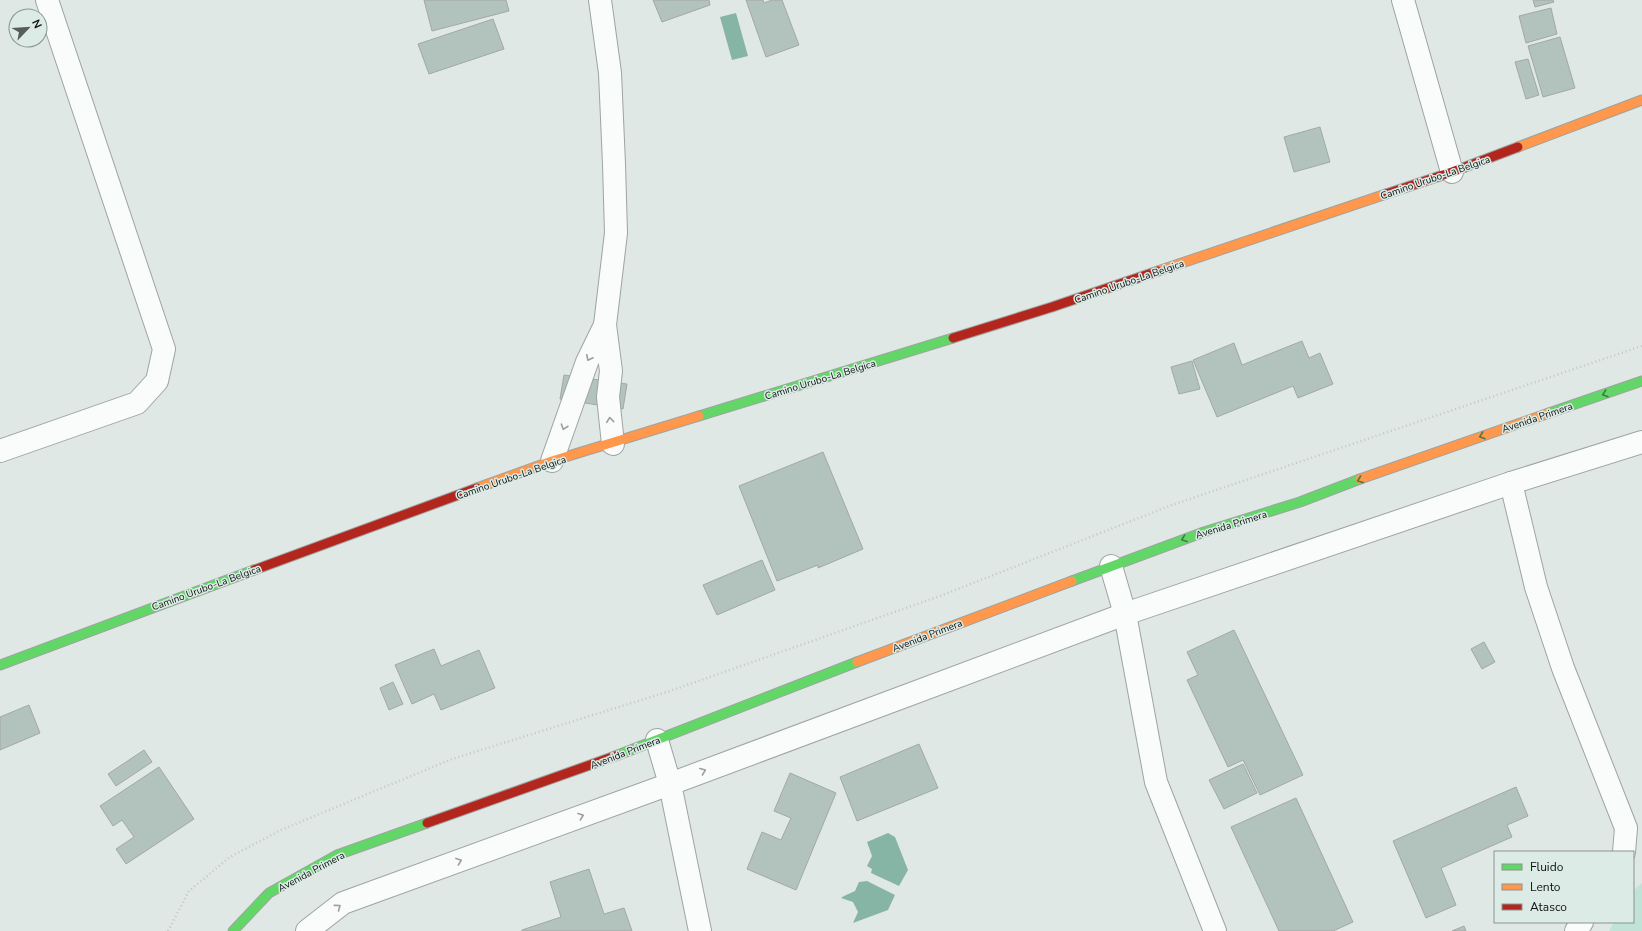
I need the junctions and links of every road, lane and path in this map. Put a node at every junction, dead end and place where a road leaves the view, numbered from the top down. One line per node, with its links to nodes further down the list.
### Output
1 (47, 0): 11 (street)
2 (600, 0): 6 (street)
3 (1403, 0): 5 (street)
4 (1642, 100): 5 (main road, Camino Urubo-La Belgica)
5 (1452, 172): 10 (main road, Camino Urubo-La Belgica)
6 (605, 325): 10 (street, one-way to 6); 12 (street, one-way to 12)
7 (1642, 346): 20 (path)
8 (1642, 381): 14 (main road, Avenida Primera, one-way to 14)
9 (1642, 442): 13 (street)
10 (613, 444): 12 (main road, Camino Urubo-La Belgica)
11 (0, 451)
12 (552, 461): 16 (main road, Camino Urubo-La Belgica)
13 (1511, 483): 15 (street); 19 (street)
14 (1110, 566): 15 (street); 17 (main road, Avenida Primera)
15 (1125, 614): 18 (street, one-way to 15); 24 (street)
16 (0, 666)
17 (658, 740): 18 (street); 21 (main road, Avenida Primera)
18 (670, 784): 22 (street, one-way to 18); 23 (street)
19 (1624, 851)
20 (168, 931)
21 (233, 931)
22 (307, 931)
23 (700, 931)
24 (1215, 931)

